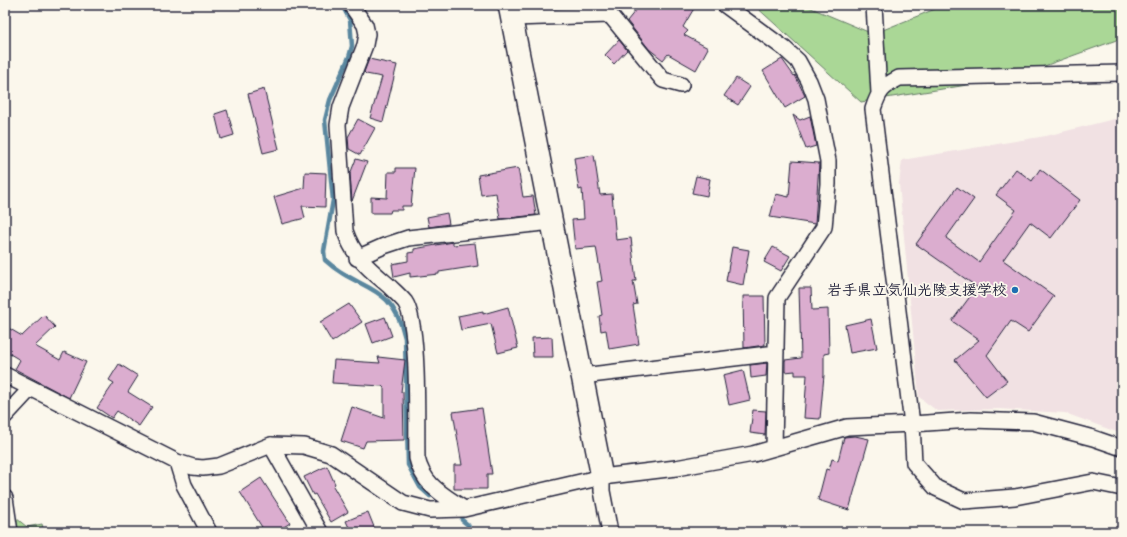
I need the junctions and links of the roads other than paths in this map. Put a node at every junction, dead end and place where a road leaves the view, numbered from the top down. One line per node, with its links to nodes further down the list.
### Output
1 (351, 5): 10 (street)
2 (725, 5): 11 (street)
3 (874, 5): 8 (street)
4 (611, 10): 5 (street); 7 (street)
5 (511, 12): 9 (street)
6 (1122, 73): 8 (street)
7 (681, 85)
8 (879, 93): 16 (street)
9 (552, 222): 10 (street); 13 (street)
10 (357, 258): 24 (street)
11 (776, 353): 13 (street); 18 (street)
12 (5, 375): 14 (street)
13 (582, 376): 21 (street)
14 (31, 388): 15 (street); 20 (street)
15 (5, 416)
16 (912, 424): 18 (street); 19 (street); 22 (street)
17 (271, 445): 20 (street); 24 (street); 27 (street)
18 (774, 448): 21 (street)
19 (1122, 448)
20 (177, 462): 26 (street)
21 (602, 477): 24 (street); 28 (street)
22 (1122, 488)
23 (5, 498): 25 (street)
24 (464, 509)
25 (10, 532)
26 (209, 532)
27 (320, 532)
28 (610, 532)

